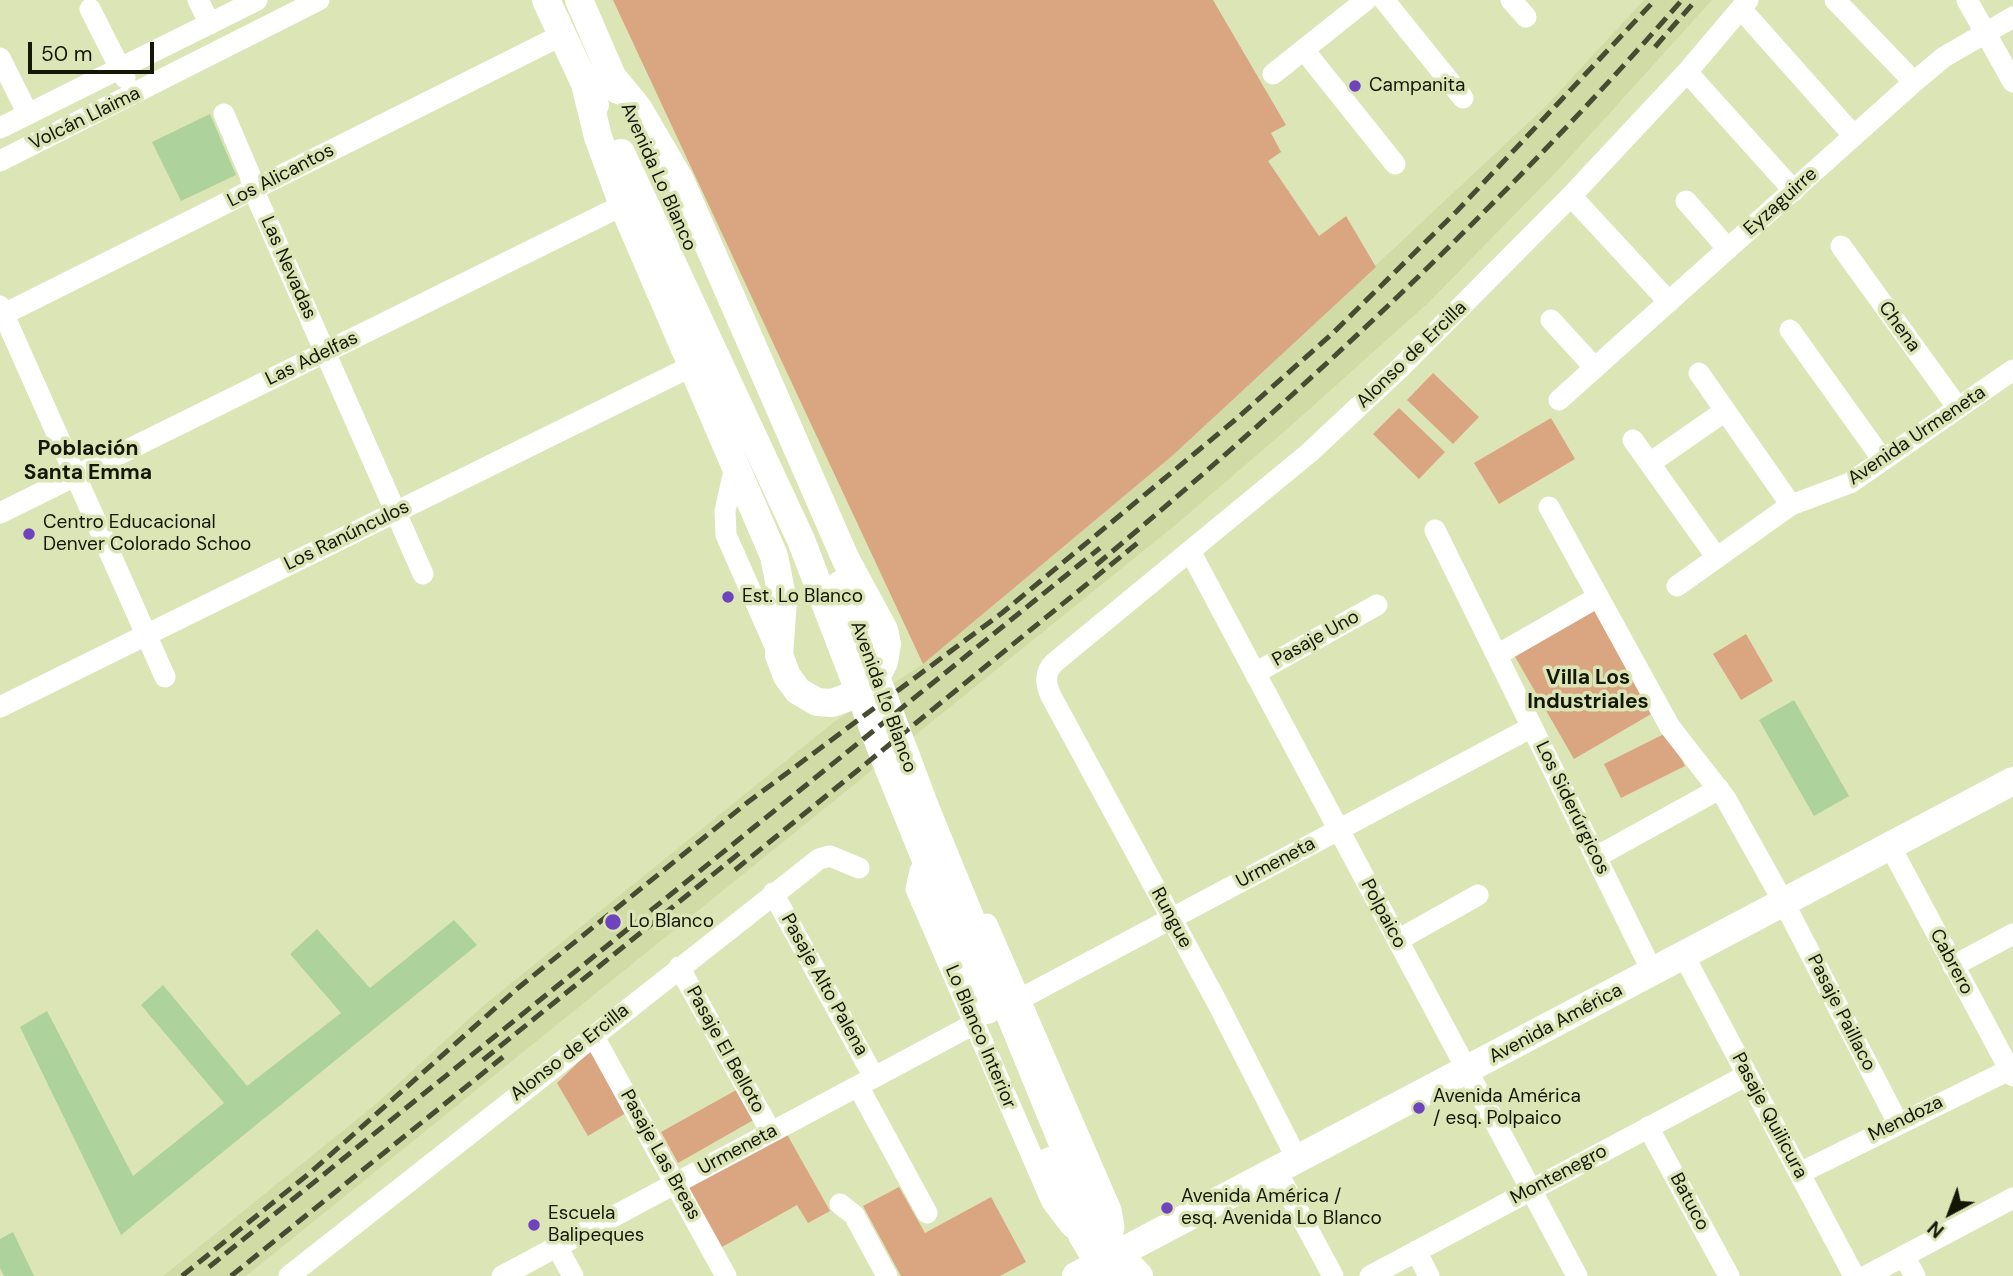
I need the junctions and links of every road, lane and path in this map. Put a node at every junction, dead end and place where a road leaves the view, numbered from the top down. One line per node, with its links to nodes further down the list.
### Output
1 (198, 0): 15 (street)
2 (257, 0): 15 (street, Volcán Llaima)
3 (546, 0): 17 (main road, Avenida Lo Blanco)
4 (579, 0): 23 (main road, Avenida Lo Blanco)
5 (1366, 0): 18 (street)
6 (1384, 0): 28 (street)
7 (1511, 0): 14 (street)
8 (1835, 0): 24 (street)
9 (1967, 0): 16 (street)
10 (313, 1): 27 (street, Volcán Llaima)
11 (1744, 5): 21 (street, Alonso de Ercilla); 32 (street)
12 (90, 9): 20 (street)
13 (2013, 17): 16 (street, Eyzaguirre)
14 (1526, 18)
15 (209, 24): 20 (street, Volcán Llaima)
16 (1986, 34): 24 (street, Eyzaguirre); 25 (street)
17 (562, 35): 26 (main road, Avenida Lo Blanco); 35 (street, Los Alicantos)
18 (1304, 50): 22 (street); 34 (street)
19 (0, 58): 29 (street)
20 (120, 68): 27 (street); 29 (street, Volcán Llaima)
21 (1687, 72): 36 (street); 37 (street, Alonso de Ercilla)
22 (1273, 74)
23 (611, 75): 47 (main road, Avenida Lo Blanco); 71 (main road)
24 (1914, 82): 32 (street, Eyzaguirre)
25 (2013, 82)
26 (586, 88): 39 (main road); 47 (main road, Avenida Lo Blanco)
27 (134, 96): 33 (street, Volcán Llaima)
28 (1463, 98)
29 (28, 114): 31 (street, Volcán Llaima)
30 (224, 114): 35 (street, Las Nevadas)
31 (0, 128)
32 (1853, 135): 36 (street, Eyzaguirre)
33 (0, 161)
34 (1395, 164)
35 (253, 190): 43 (street, Los Alicantos); 46 (street, Las Nevadas)
36 (1794, 191): 41 (street, Eyzaguirre)
37 (1571, 196): 42 (street); 64 (street, Alonso de Ercilla)
38 (1686, 201): 41 (street)
39 (623, 205): 46 (street, Las Adelfas); 47 (main road)
40 (1841, 246): 52 (street, Chena)
41 (1728, 249): 42 (street, Eyzaguirre)
42 (1669, 302): 48 (street, Eyzaguirre)
43 (1, 312): 58 (street)
44 (1551, 320): 48 (street)
45 (1790, 330): 55 (street)
46 (325, 352): 58 (street, Las Adelfas); 61 (street, Las Nevadas)
47 (714, 353): 56 (main road); 61 (street, Los Ranúnculos); 108 (main road, Avenida Lo Blanco)
48 (1595, 368): 51 (street, Eyzaguirre)
49 (2013, 370): 52 (street, Avenida Urmeneta)
50 (1699, 373): 53 (street)
51 (1559, 400)
52 (1958, 408): 55 (street, Avenida Urmeneta)
53 (1725, 411): 57 (street); 59 (street)
54 (1633, 440): 57 (street)
55 (1883, 460): 59 (street, Avenida Urmeneta)
56 (736, 462): 71 (main road); 71 (street)
57 (1650, 463): 65 (street)
58 (75, 476): 62 (street, Las Adelfas); 70 (street)
59 (1791, 505): 65 (street, Avenida Urmeneta)
60 (1549, 507): 68 (street, Pasaje Paillaco)
61 (395, 512): 66 (street, Las Nevadas); 70 (street, Los Ranúnculos)
62 (0, 513)
63 (1435, 530): 72 (street, Los Siderúrgicos)
64 (1190, 551): 73 (street, Polpaico); 75 (street, Alonso de Ercilla)
65 (1717, 558): 67 (street, Avenida Urmeneta)
66 (423, 574)
67 (1677, 586)
68 (1598, 597): 72 (street); 79 (street, Pasaje Paillaco)
69 (1377, 605): 73 (street, Pasaje Uno)
70 (146, 635): 74 (street); 76 (street, Los Ranúnculos)
71 (779, 655)
72 (1497, 655): 77 (street, Los Siderúrgicos)
73 (1255, 673): 81 (street, Polpaico)
74 (165, 677)
75 (1046, 678): 89 (street, Rungue)
76 (0, 707)
77 (1532, 727): 81 (street, Urmeneta); 83 (street, Los Siderúrgicos)
78 (2013, 781): 82 (main road, Avenida América)
79 (1719, 789): 83 (street); 88 (street, Pasaje Paillaco)
80 (934, 803): 84 (street)
81 (1339, 830): 89 (street, Urmeneta); 91 (street, Polpaico)
82 (1890, 846): 88 (main road, Avenida América); 93 (street, Cabrero)
83 (1596, 857): 95 (street, Los Siderúrgicos)
84 (959, 858): 96 (street); 97 (street, Lo Blanco Interior)
85 (859, 869): 86 (street, Alonso de Ercilla)
86 (773, 893): 94 (street, Alonso de Ercilla); 102 (street, Pasaje Alto Palena)
87 (1478, 895): 91 (street)
88 (1784, 903): 92 (main road, Avenida América); 103 (street, Pasaje Paillaco)
89 (1171, 919): 96 (street, Urmeneta); 106 (street, Rungue)
90 (2013, 934): 93 (street)
91 (1398, 940): 99 (street, Polpaico)
92 (1684, 956): 95 (main road, Avenida América); 101 (street, Pasaje Quilicura)
93 (1954, 966): 100 (street, Cabrero)
94 (679, 967): 98 (street, Alonso de Ercilla); 105 (street, Pasaje El Belloto)
95 (1653, 973): 99 (main road, Avenida América)
96 (1020, 999): 118 (street)
97 (974, 1024): 102 (street, Urmeneta); 114 (street, Lo Blanco Interior)
98 (593, 1035): 109 (street, Pasaje Las Breas); 119 (street, Alonso de Ercilla)
99 (1467, 1070): 106 (main road, Avenida América); 110 (street, Polpaico)
100 (2012, 1071): 103 (street, Mendoza)
101 (1747, 1074): 104 (street, Montenegro); 107 (street, Pasaje Quilicura)
102 (866, 1081): 105 (street, Urmeneta); 113 (street, Pasaje Alto Palena)
103 (1898, 1123): 107 (street, Mendoza)
104 (1648, 1127): 110 (street, Montenegro); 129 (street, Batuco)
105 (772, 1132): 109 (street, Urmeneta)
106 (1286, 1165): 118 (main road, Avenida América); 125 (street, Rungue)
107 (1800, 1173): 130 (street, Pasaje Quilicura)
108 (1065, 1174): 114 (main road, Avenida Lo Blanco); 118 (main road, Avenida Lo Blanco)
109 (677, 1183): 115 (street, Urmeneta); 122 (street, Pasaje Las Breas)
110 (1531, 1191): 116 (street, Montenegro); 128 (street, Polpaico)
111 (2013, 1198): 117 (street)
112 (840, 1204): 123 (street)
113 (927, 1213)
114 (1083, 1237): 118 (main road, Avenida Lo Blanco)
115 (557, 1247): 120 (street, Urmeneta); 121 (street)
116 (1416, 1251): 126 (street, Montenegro); 127 (street)
117 (1904, 1256): 131 (street); 132 (street)
118 (1102, 1262): 124 (main road, Avenida Lo Blanco)
119 (295, 1274)
120 (502, 1276)
121 (573, 1276)
122 (726, 1276)
123 (887, 1276)
124 (1139, 1276)
125 (1334, 1276)
126 (1370, 1276)
127 (1429, 1276)
128 (1577, 1276)
129 (1729, 1276)
130 (1854, 1276)
131 (1866, 1276)
132 (1915, 1276)

